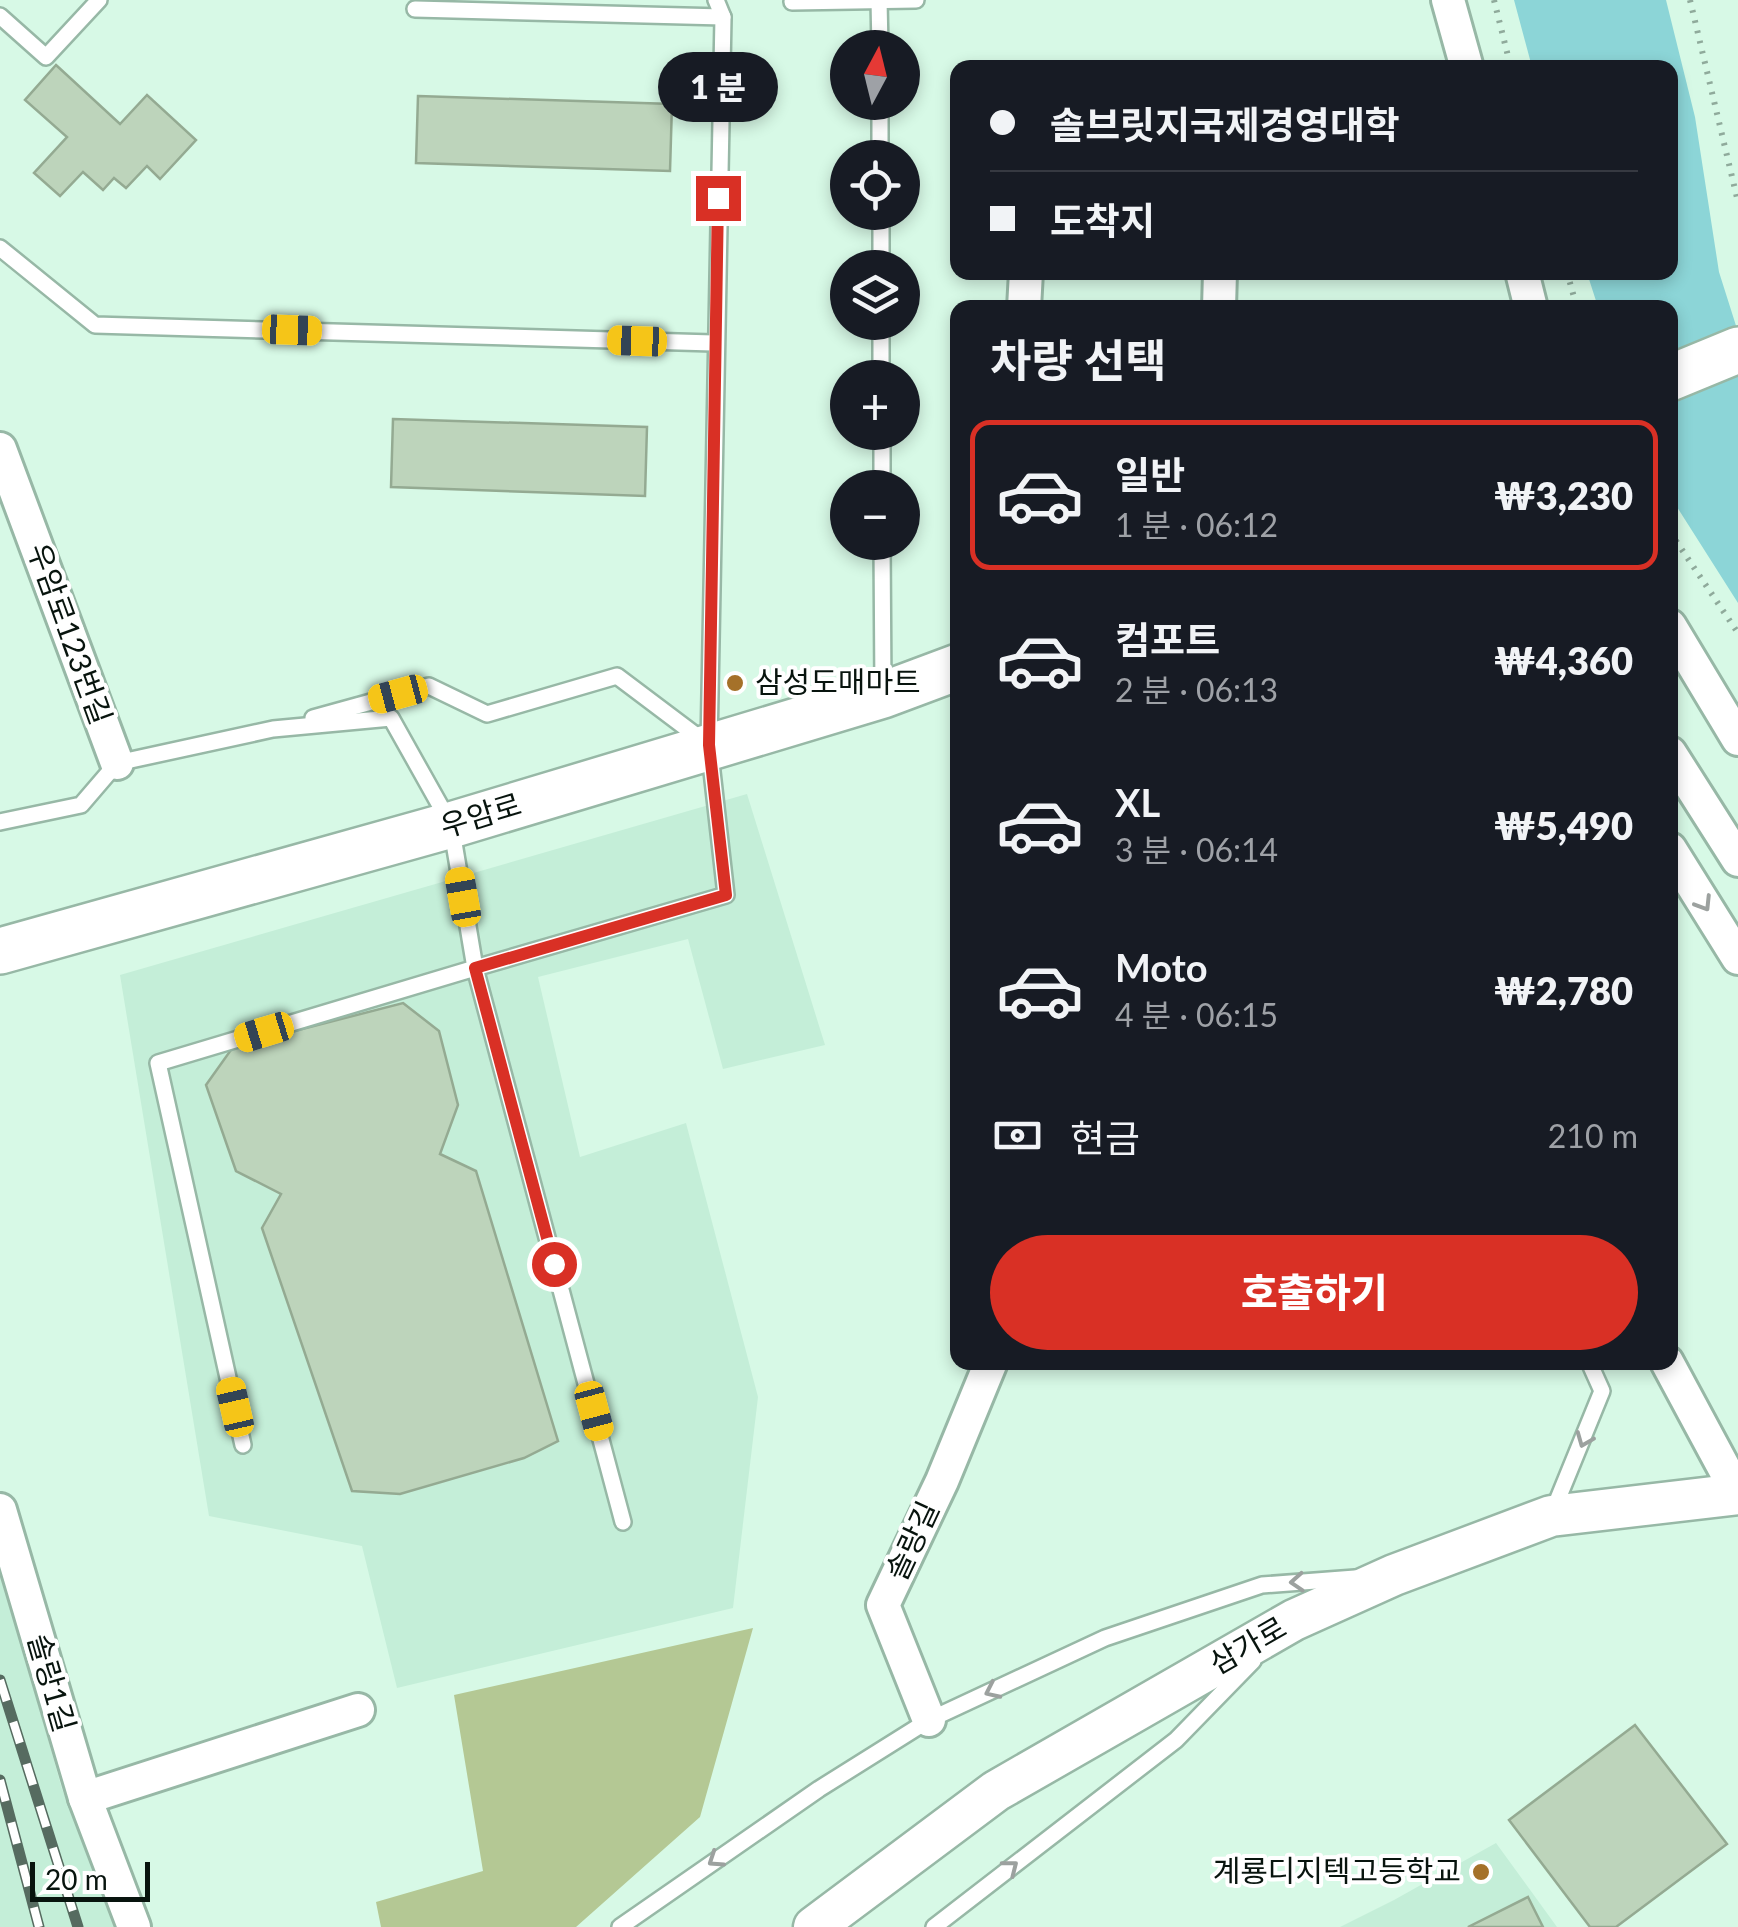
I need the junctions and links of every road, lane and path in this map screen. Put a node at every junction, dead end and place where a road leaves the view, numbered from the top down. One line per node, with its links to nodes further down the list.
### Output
1 (98, 0): 10 (lane)
2 (716, 0): 11 (lane)
3 (880, 0): 4 (lane); 8 (lane); 12 (lane)
4 (916, 0)
5 (1448, 0): 13 (street)
6 (1494, 0): 14 (path)
7 (1690, 0): 15 (path)
8 (792, 2)
9 (415, 9): 11 (lane)
10 (0, 16)
11 (723, 17): 17 (lane)
12 (880, 30)
13 (1465, 60)
14 (1508, 60)
15 (1738, 202)
16 (0, 248): 17 (lane)
17 (714, 343): 29 (lane)
18 (1738, 350): 19 (main road)
19 (1678, 375)
20 (0, 449): 30 (street, 우암로123번길)
21 (1678, 544): 23 (path)
22 (882, 560): 26 (lane)
23 (1738, 633)
24 (1678, 639): 28 (street)
25 (950, 670): 26 (main road, 우암로)
26 (883, 696): 29 (main road, 우암로)
27 (273, 729): 29 (lane); 30 (lane); 33 (lane)
28 (1738, 739)
29 (709, 745): 33 (main road, 우암로); 38 (lane)
30 (117, 764): 32 (lane)
31 (1678, 765): 34 (street)
32 (0, 822)
33 (451, 826): 36 (main road, 우암로); 38 (lane)
34 (1738, 860)
35 (1678, 862): 37 (street, one-way to 37)
36 (0, 952)
37 (1738, 958)
38 (475, 968): 42 (lane); 46 (lane)
39 (987, 1370): 50 (street, 솔랑길)
40 (1593, 1370): 45 (lane, one-way to 45)
41 (1670, 1370): 43 (street)
42 (243, 1445)
43 (1738, 1494): 45 (street, 삼가로)
44 (0, 1510): 51 (street, 솔랑1길)
45 (1551, 1516): 47 (street, 삼가로)
46 (623, 1522)
47 (1394, 1576): 48 (street, 삼가로); 50 (lane, one-way to 50)
48 (1294, 1620): 54 (street, 삼가로); 55 (lane, one-way to 48)
49 (358, 1710): 51 (street)
50 (929, 1720): 53 (lane, one-way to 53)
51 (85, 1798): 52 (street, 솔랑1길)
52 (134, 1927)
53 (620, 1927)
54 (814, 1927)
55 (934, 1927)

